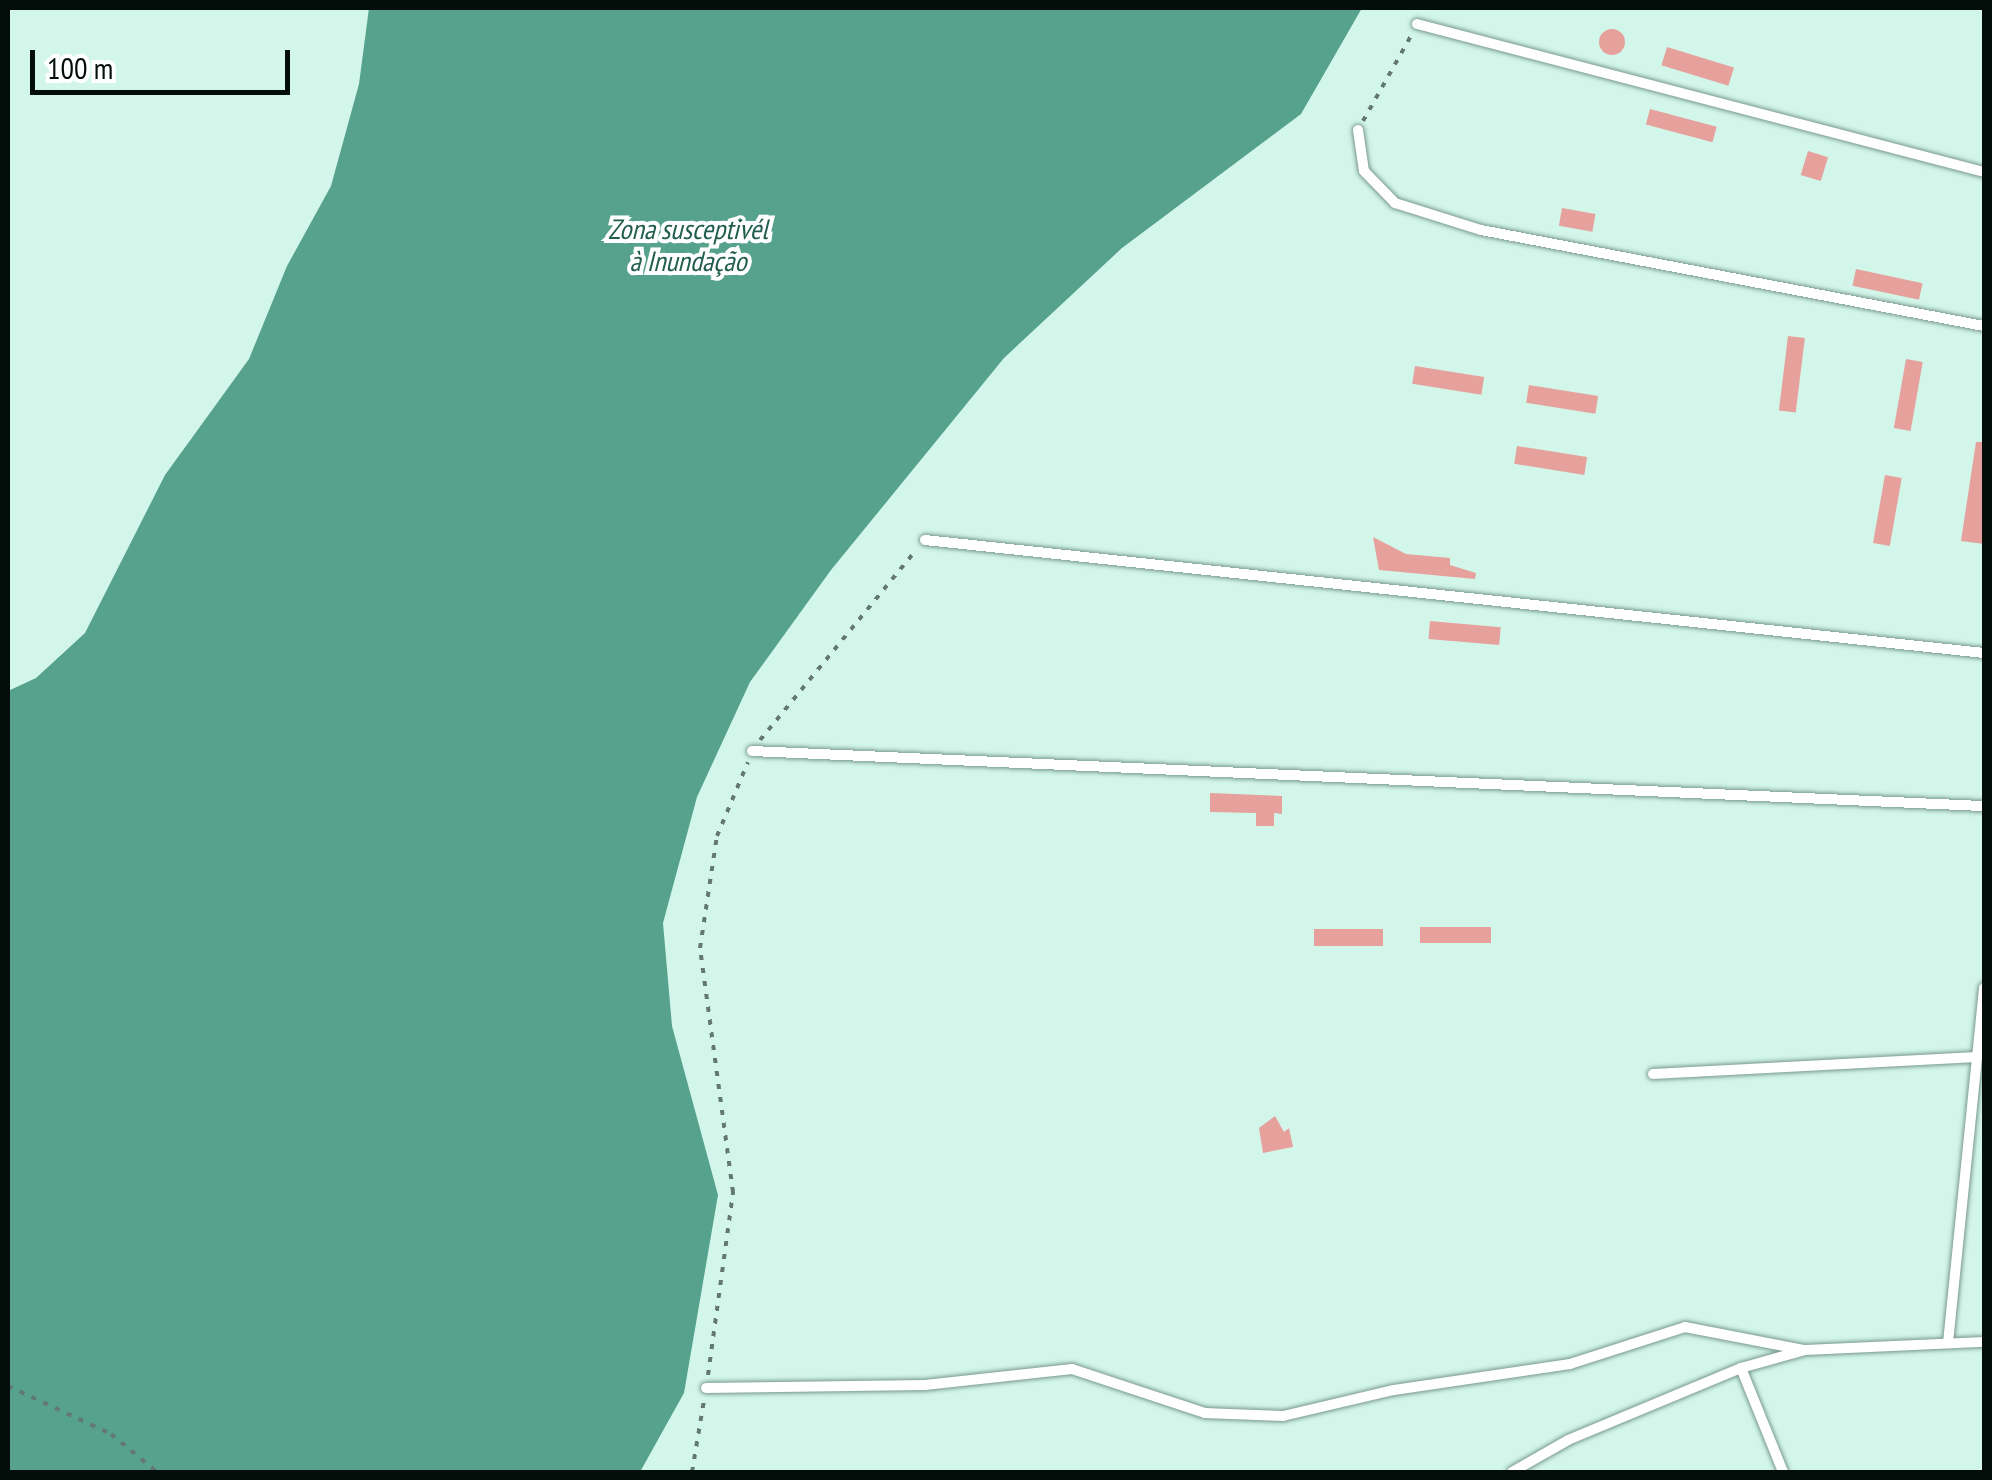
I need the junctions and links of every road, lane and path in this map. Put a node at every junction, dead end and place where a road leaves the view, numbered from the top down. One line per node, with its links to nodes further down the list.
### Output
1 (1417, 24): 2 (path); 3 (lane)
2 (1358, 130): 4 (lane)
3 (1984, 172)
4 (1984, 326)
5 (925, 540): 6 (lane); 7 (path)
6 (1984, 653)
7 (752, 751): 8 (lane); 17 (path)
8 (1984, 806)
9 (1984, 988): 10 (lane)
10 (1977, 1057): 11 (lane); 13 (lane)
11 (1652, 1074)
12 (1984, 1342): 13 (lane)
13 (1948, 1344): 14 (lane)
14 (1805, 1350): 15 (lane); 17 (lane)
15 (1741, 1368): 20 (lane); 21 (lane)
16 (8, 1386): 18 (path)
17 (706, 1388): 19 (path)
18 (157, 1472)
19 (692, 1472)
20 (1512, 1472)
21 (1783, 1472)

